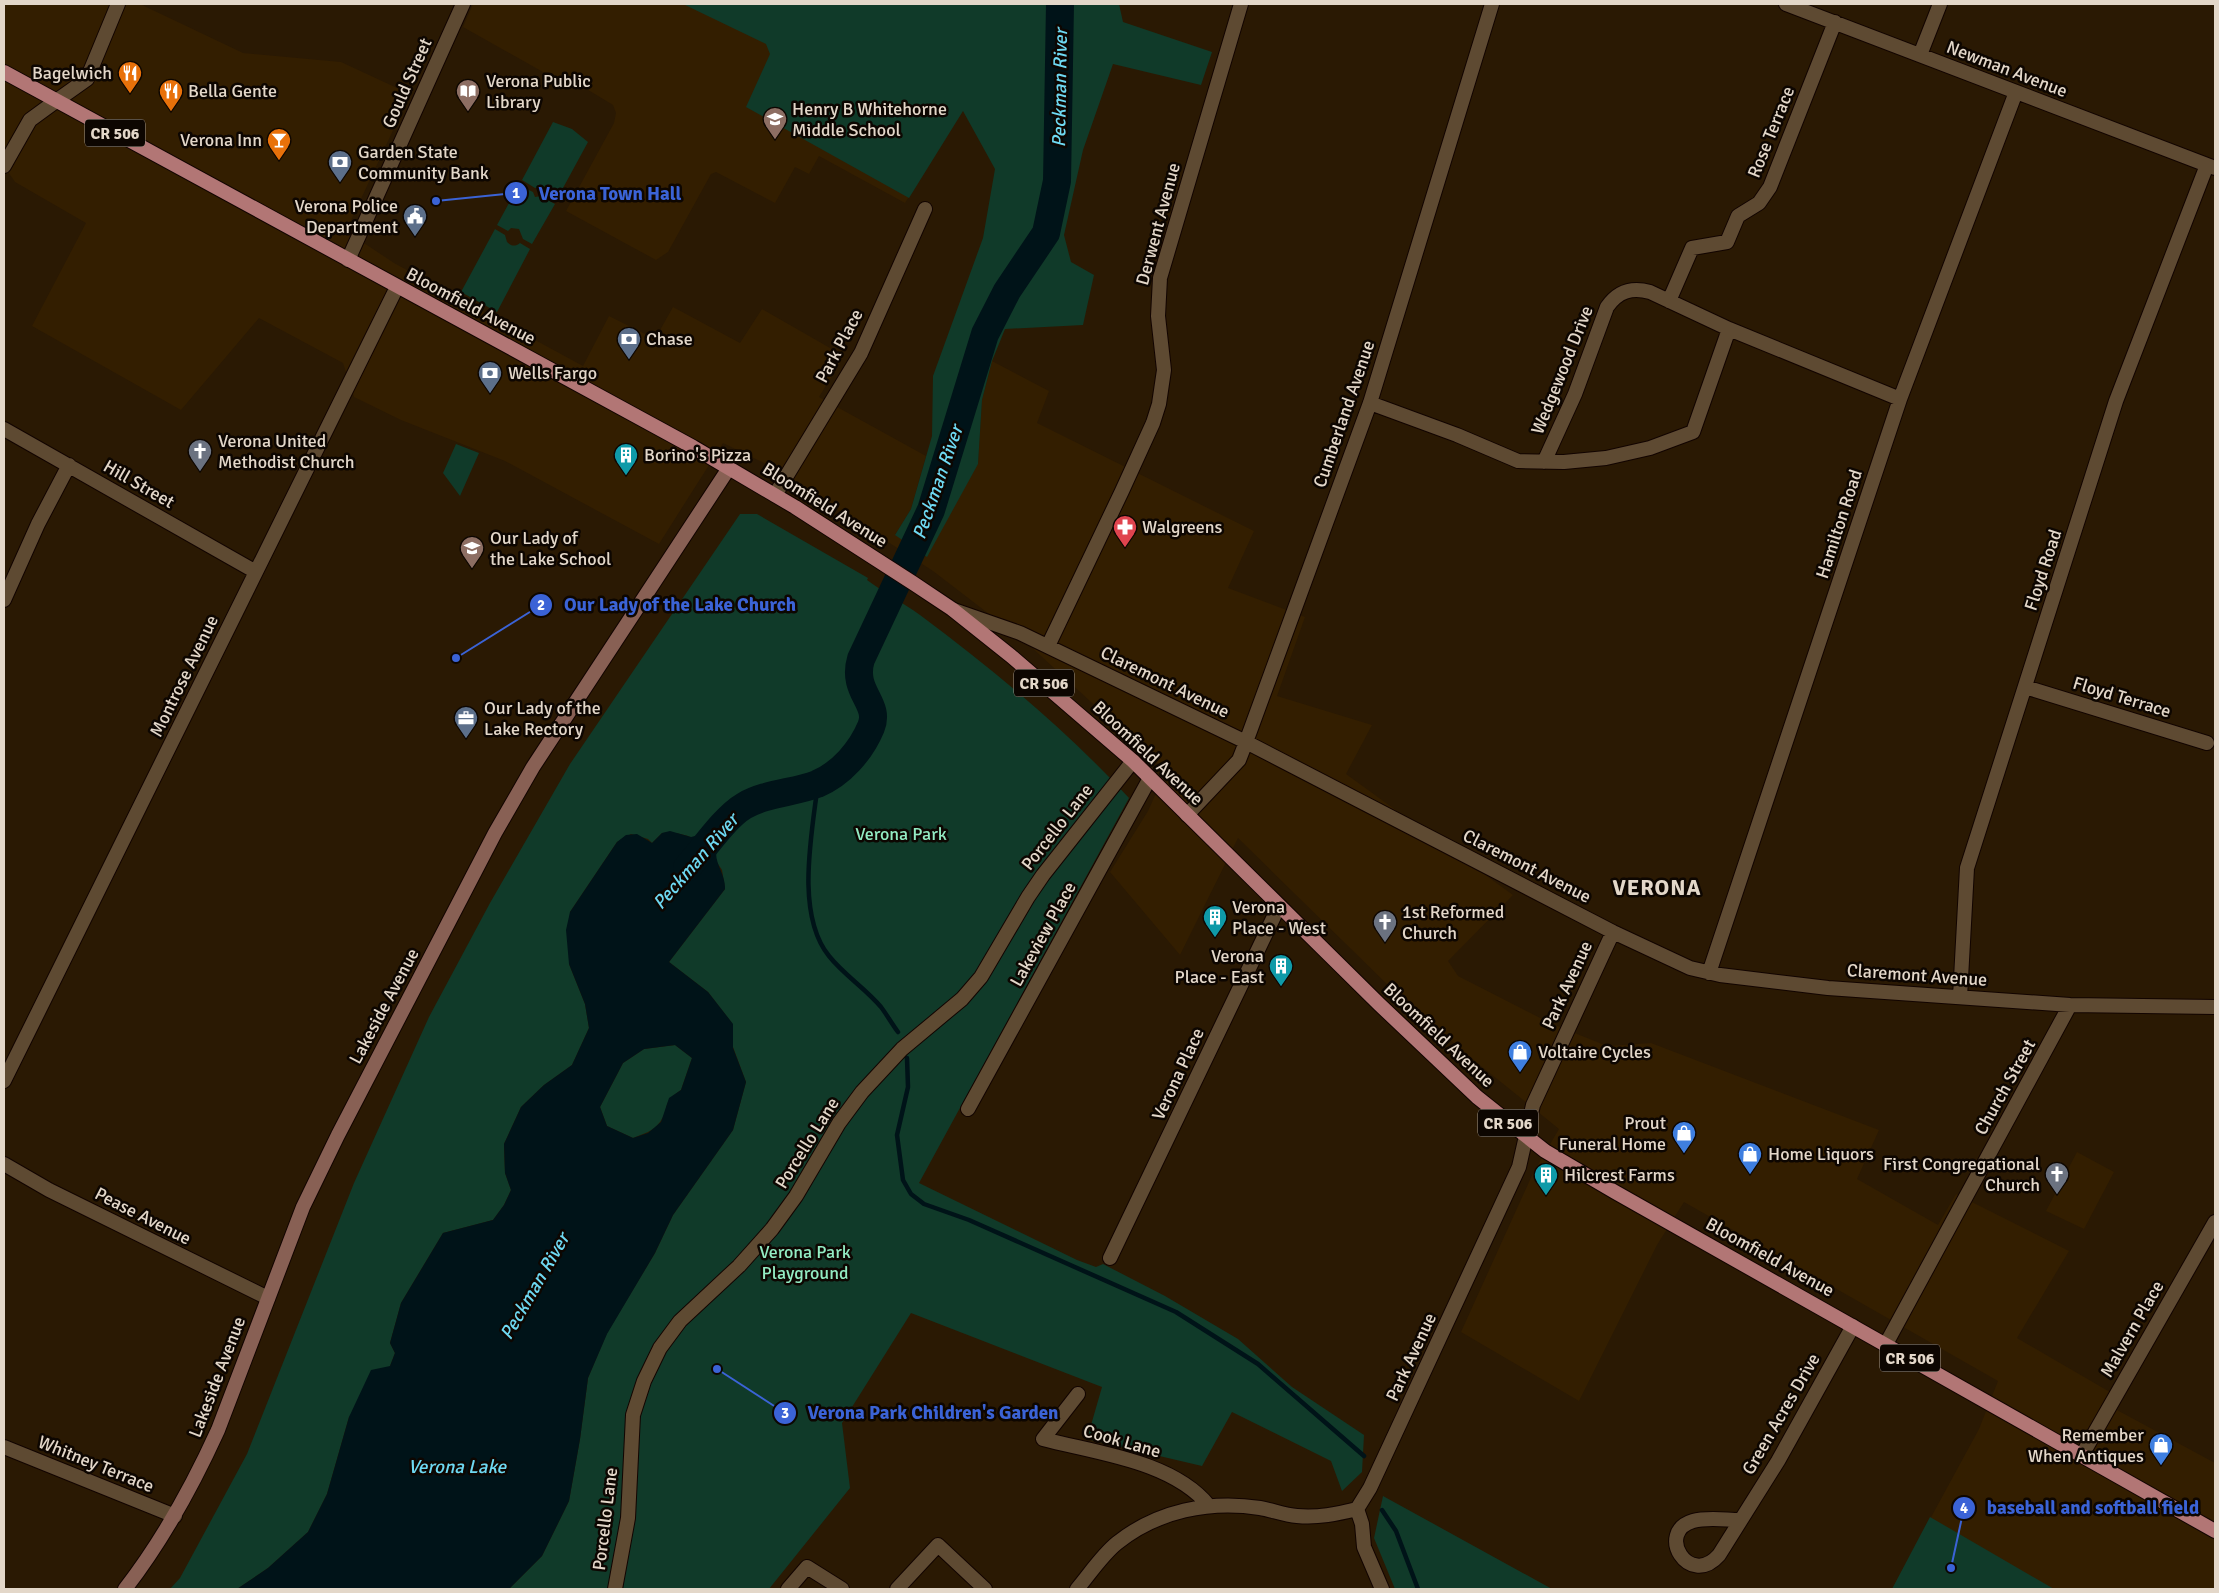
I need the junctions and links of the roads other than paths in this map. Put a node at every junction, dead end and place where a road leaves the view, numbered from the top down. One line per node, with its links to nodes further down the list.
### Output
1 (118, 4): 11 (street)
2 (463, 4): 15 (street, Gould Street)
3 (1241, 4): 29 (street, Derwent Avenue)
4 (1492, 4): 20 (street, Cumberland Avenue)
5 (1786, 4): 7 (street, Newman Avenue)
6 (1940, 4): 8 (street)
7 (1835, 22): 8 (street, Newman Avenue); 17 (street, Rose Terrace)
8 (1920, 55): 10 (street, Newman Avenue)
9 (4, 72): 11 (main road, Bloomfield Avenue / CR 506)
10 (2016, 92): 13 (street, Newman Avenue); 19 (street, Hamilton Road)
11 (56, 101): 12 (street); 15 (main road, Bloomfield Avenue / CR 506)
12 (4, 166)
13 (2211, 167): 30 (street, Floyd Road)
14 (924, 209): 25 (street, Park Place)
15 (348, 260): 16 (main road, Bloomfield Avenue / CR 506)
16 (397, 287): 24 (main road, Bloomfield Avenue / CR 506); 26 (street, Montrose Avenue)
17 (1669, 301): 18 (street, Wedgewood Drive); 22 (street, Wedgewood Drive)
18 (1729, 329): 19 (street, Wedgewood Drive); 22 (street, Wedgewood Drive)
19 (1900, 399): 38 (street, Hamilton Road)
20 (1370, 402): 22 (street, Wedgewood Drive); 31 (street, Cumberland Avenue)
21 (4, 429): 23 (street, Hill Street)
22 (1544, 462)
23 (69, 466): 26 (street, Hill Street); 27 (street)
24 (730, 468): 25 (main road, Bloomfield Avenue / CR 506); 48 (main road, Lakeside Avenue)
25 (775, 495): 28 (main road, Bloomfield Avenue / CR 506)
26 (256, 572): 42 (street, Montrose Avenue)
27 (4, 600)
28 (952, 609): 29 (street, Claremont Avenue); 33 (main road, Bloomfield Avenue / CR 506)
29 (1048, 646): 31 (street, Claremont Avenue)
30 (2025, 686): 32 (street, Floyd Terrace); 39 (street, Floyd Road)
31 (1246, 742): 35 (street, Cumberland Avenue); 37 (street, Claremont Avenue)
32 (2207, 743)
33 (1133, 761): 34 (main road, Bloomfield Avenue / CR 506); 60 (street, Porcello Lane)
34 (1150, 778): 35 (main road, Bloomfield Avenue / CR 506); 43 (street, Lakeview Place)
35 (1188, 815): 36 (main road, Bloomfield Avenue / CR 506)
36 (1279, 906): 44 (main road, Bloomfield Avenue / CR 506); 47 (street, Verona Place)
37 (1613, 932): 38 (street, Claremont Avenue); 44 (street, Park Avenue)
38 (1709, 972): 39 (street, Claremont Avenue)
39 (1960, 997): 40 (street, Claremont Avenue)
40 (2070, 1005): 41 (street, Claremont Avenue); 50 (street, Church Street)
41 (2215, 1007)
42 (4, 1082)
43 (968, 1109)
44 (1526, 1137): 49 (main road, Bloomfield Avenue / CR 506); 55 (street, Park Avenue)
45 (4, 1164): 48 (street, Pease Avenue)
46 (2215, 1222): 53 (street, Malvern Place)
47 (1110, 1258)
48 (268, 1298): 56 (main road, Lakeside Avenue)
49 (1853, 1326): 50 (main road, Bloomfield Avenue / CR 506); 57 (street, Green Acres Drive)
50 (1886, 1344): 53 (main road, Bloomfield Avenue / CR 506)
51 (1078, 1394): 54 (street, Cook Lane)
52 (4, 1447): 56 (street, Whitney Terrace)
53 (2082, 1455): 58 (main road, Bloomfield Avenue / CR 506)
54 (1209, 1506): 55 (street); 65 (street)
55 (1357, 1509): 66 (street)
56 (175, 1516): 59 (main road, Lakeside Avenue)
57 (1740, 1520): 57 (street, Green Acres Drive)
58 (2215, 1530)
59 (125, 1589)
60 (615, 1589)
61 (788, 1589): 62 (street)
62 (842, 1589)
63 (898, 1589): 64 (street)
64 (985, 1589)
65 (1077, 1589)
66 (1382, 1589)

